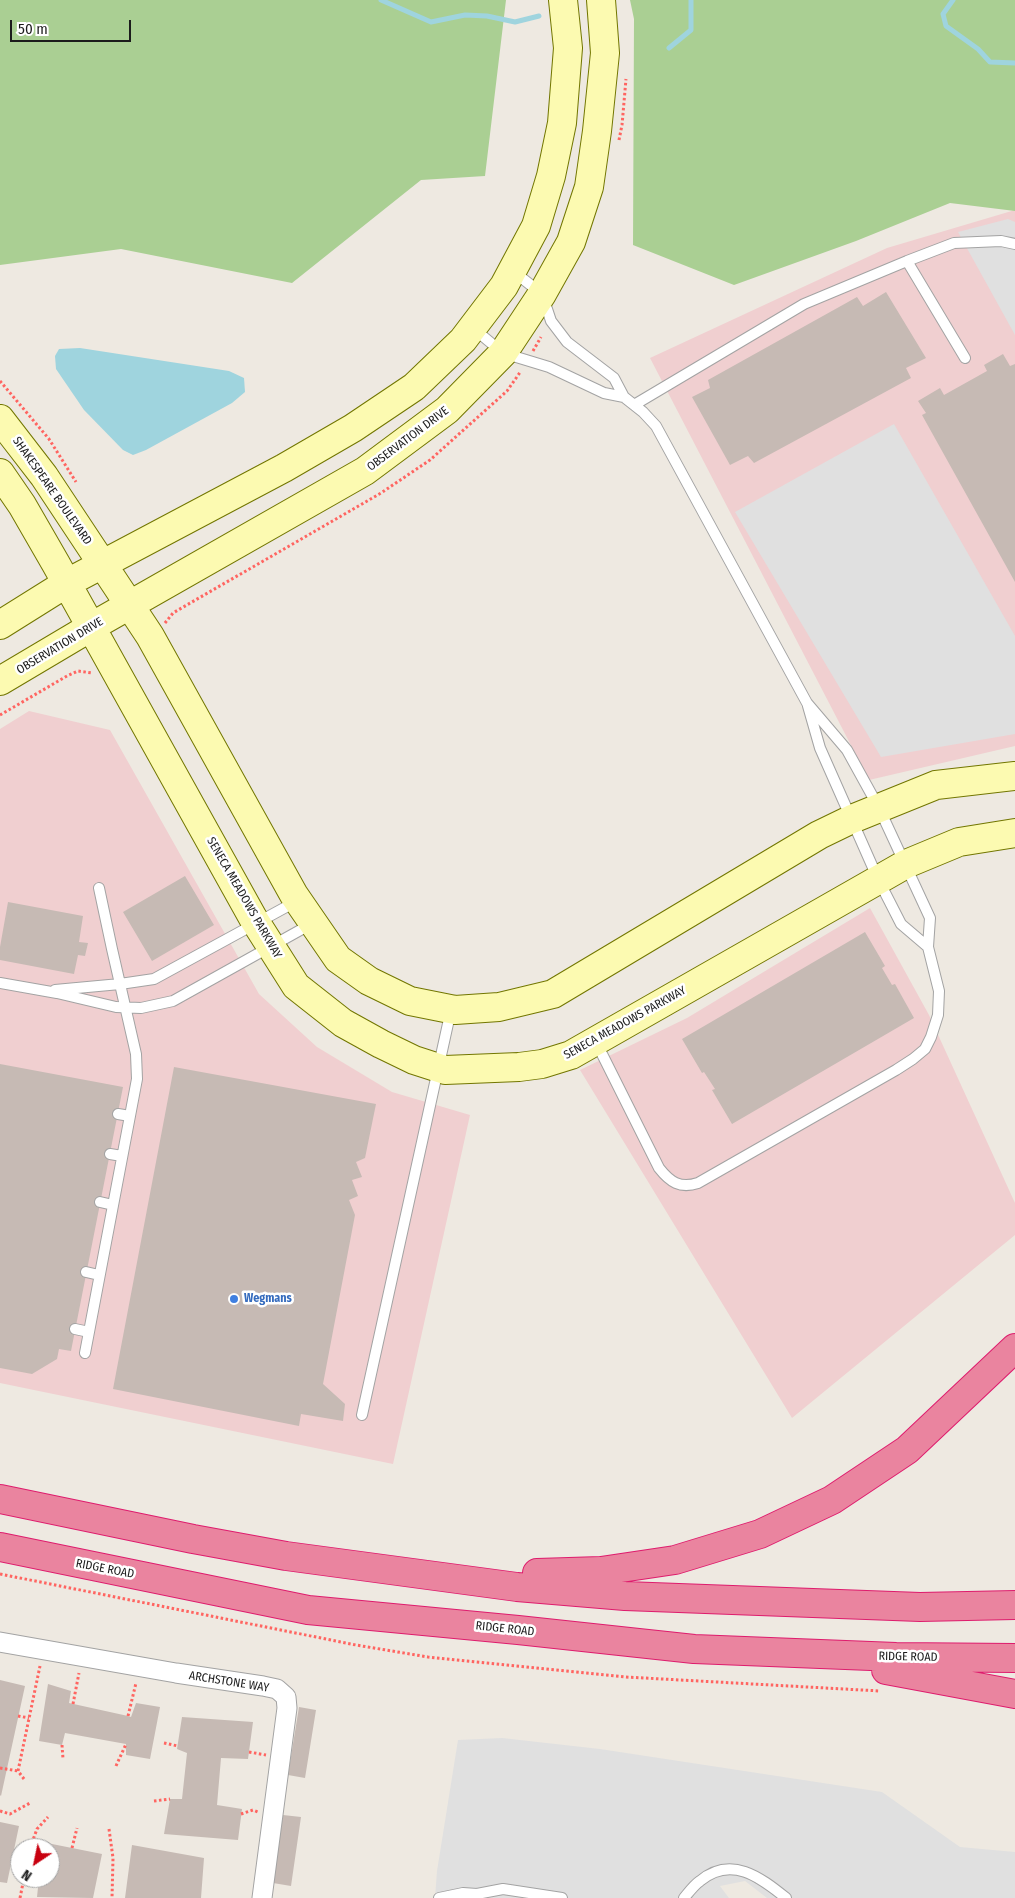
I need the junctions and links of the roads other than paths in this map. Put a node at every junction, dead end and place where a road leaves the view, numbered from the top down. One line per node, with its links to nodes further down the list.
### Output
1 (563, 0): 5 (street)
2 (601, 0): 6 (street, OBSERVATION DRIVE)
3 (1015, 244): 4 (lane)
4 (907, 260): 9 (lane); 11 (lane)
5 (512, 270): 6 (lane); 7 (street)
6 (542, 294): 8 (street, OBSERVATION DRIVE); 10 (lane)
7 (473, 327): 8 (lane); 14 (street)
8 (503, 353): 10 (lane); 16 (street, OBSERVATION DRIVE)
9 (965, 358)
10 (624, 397): 11 (lane)
11 (634, 405): 20 (lane)
12 (0, 419): 14 (street, SHAKESPEARE BOULEVARD)
13 (0, 473): 15 (street)
14 (103, 564): 15 (street); 16 (street)
15 (67, 583): 17 (street); 18 (street, SENECA MEADOWS PARKWAY)
16 (129, 606): 18 (street, OBSERVATION DRIVE); 28 (street)
17 (0, 625)
18 (91, 627): 19 (street, OBSERVATION DRIVE); 30 (street, SENECA MEADOWS PARKWAY)
19 (0, 681)
20 (807, 703): 22 (lane); 23 (lane)
21 (1015, 776): 22 (street)
22 (879, 808): 23 (street); 25 (lane)
23 (852, 819): 26 (lane); 36 (street)
24 (1015, 833): 25 (street, SENECA MEADOWS PARKWAY)
25 (906, 864): 26 (street, SENECA MEADOWS PARKWAY); 31 (lane)
26 (878, 879): 31 (lane); 37 (street, SENECA MEADOWS PARKWAY)
27 (99, 888): 33 (lane)
28 (298, 900): 29 (street); 30 (lane)
29 (313, 922): 30 (lane); 36 (street)
30 (263, 935): 33 (lane); 35 (lane); 38 (street, SENECA MEADOWS PARKWAY)
31 (928, 947): 37 (lane)
32 (0, 983): 34 (lane)
33 (120, 984): 34 (lane); 35 (lane)
34 (42, 990): 35 (lane)
35 (126, 1007): 40 (lane)
36 (451, 1010): 38 (lane)
37 (596, 1041): 38 (street, SENECA MEADOWS PARKWAY)
38 (438, 1068): 51 (lane)
39 (118, 1114): 40 (lane)
40 (130, 1116): 42 (lane)
41 (110, 1154): 42 (lane)
42 (122, 1156): 44 (lane)
43 (100, 1202): 44 (lane)
44 (113, 1204): 46 (lane)
45 (86, 1272): 46 (lane)
46 (99, 1275): 48 (lane)
47 (75, 1329): 48 (lane)
48 (89, 1332): 50 (lane)
49 (1015, 1348): 54 (highway)
50 (84, 1352)
51 (362, 1415)
52 (0, 1499): 54 (highway)
53 (0, 1547): 57 (highway, RIDGE ROAD)
54 (378, 1568): 55 (highway)
55 (1015, 1606)
56 (0, 1642): 60 (street, ARCHSTONE WAY)
57 (796, 1653): 58 (highway, RIDGE ROAD); 59 (highway)
58 (1015, 1658)
59 (1015, 1694)
60 (262, 1898)
61 (439, 1898): 62 (lane)
62 (562, 1898)
63 (684, 1898): 64 (lane)
64 (786, 1898)

